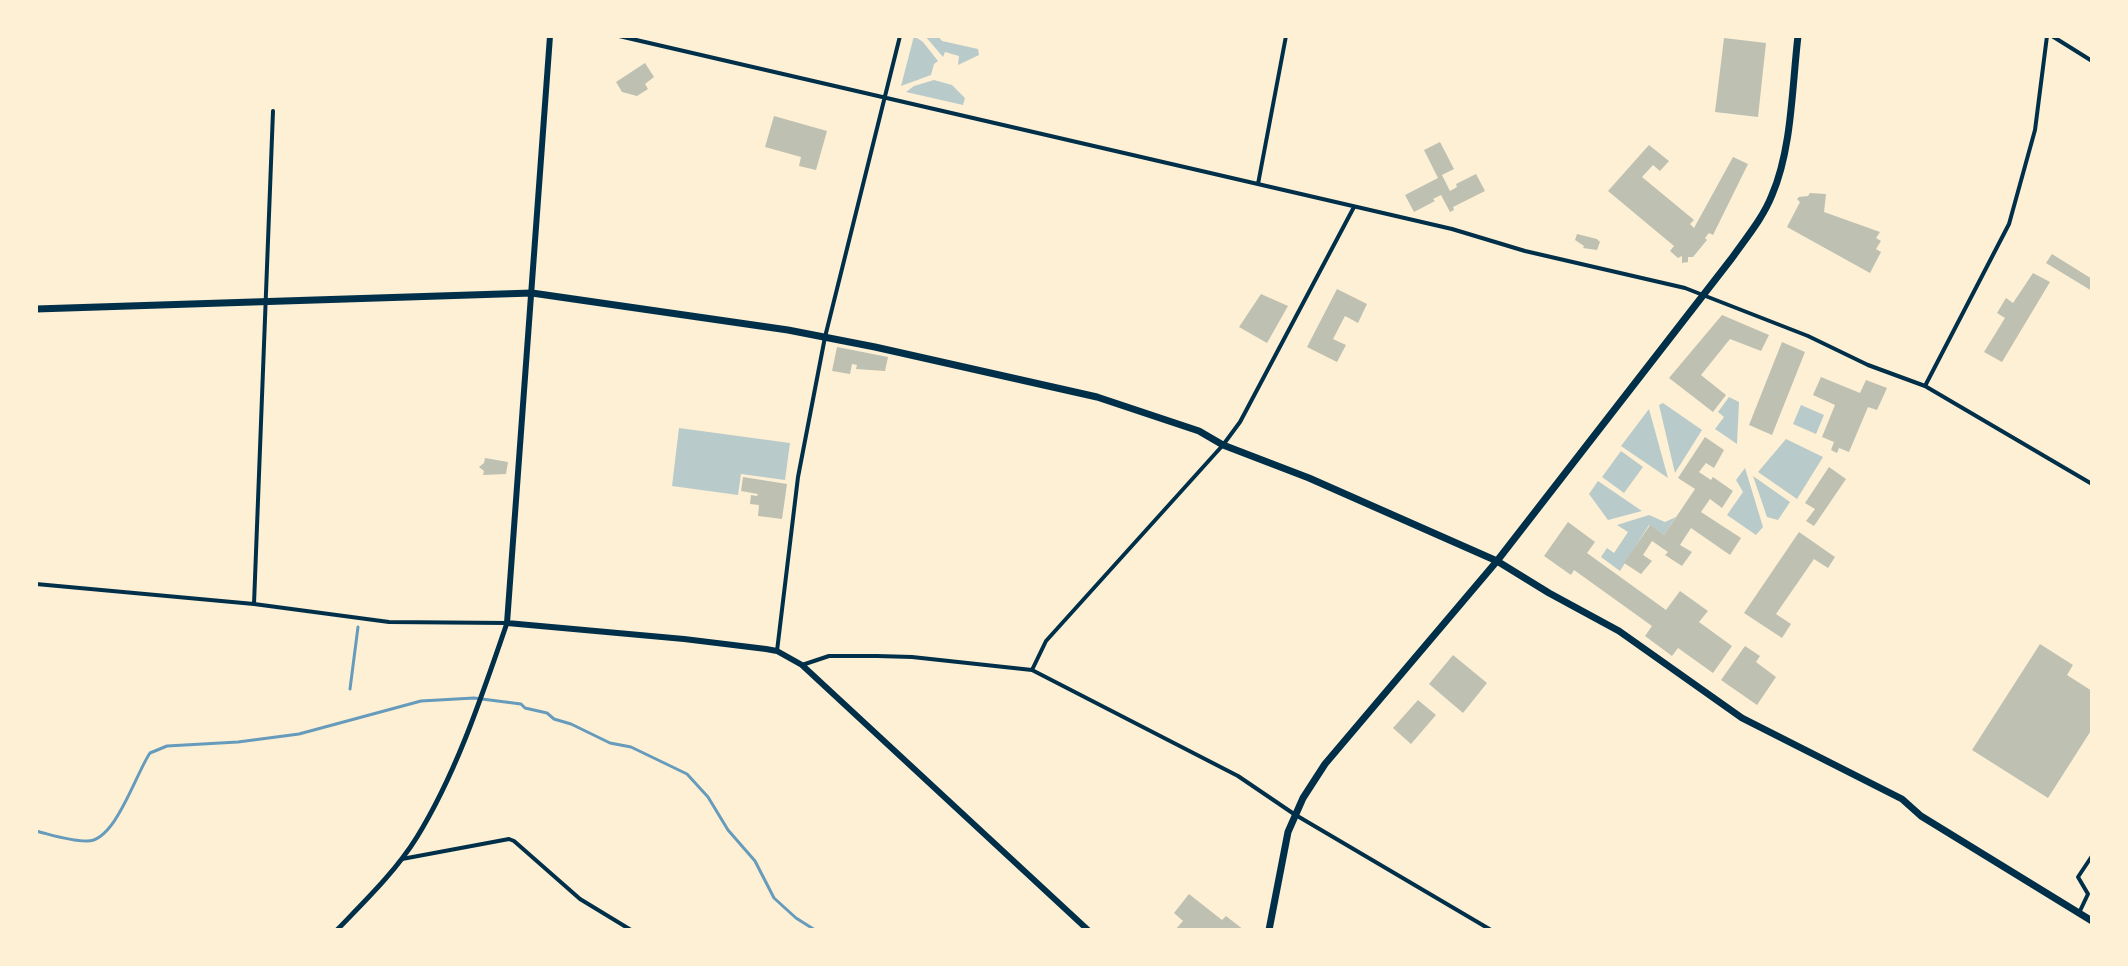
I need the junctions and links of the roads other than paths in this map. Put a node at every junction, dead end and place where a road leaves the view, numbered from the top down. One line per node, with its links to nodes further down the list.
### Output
1 (550, 36): 12 (main road)
2 (619, 36): 8 (street)
3 (900, 36): 8 (street)
4 (1286, 36): 10 (street)
5 (1798, 36): 13 (highway)
6 (2050, 36): 7 (street); 17 (street)
7 (2092, 61)
8 (885, 99): 10 (street); 16 (street)
9 (273, 111): 14 (street)
10 (1258, 184): 11 (street)
11 (1354, 207): 13 (street); 18 (street)
12 (532, 293): 14 (highway); 16 (highway); 23 (main road)
13 (1703, 294): 17 (street); 20 (highway)
14 (266, 301): 15 (highway); 22 (street)
15 (36, 309)
16 (825, 337): 18 (highway); 24 (street)
17 (1925, 386): 19 (street)
18 (1223, 445): 20 (highway); 26 (street)
19 (2092, 484)
20 (1497, 561): 27 (highway); 30 (highway)
21 (36, 584): 22 (street)
22 (254, 604): 23 (street)
23 (507, 623): 24 (main road); 29 (street)
24 (777, 651): 25 (main road)
25 (802, 665): 26 (street); 34 (main road)
26 (1032, 670): 27 (street)
27 (1294, 814): 35 (highway); 36 (street)
28 (2092, 856): 30 (street)
29 (400, 859): 32 (street); 33 (street)
30 (2079, 913): 31 (highway)
31 (2092, 921)
32 (337, 930)
33 (631, 930)
34 (1088, 930)
35 (1269, 930)
36 (1491, 930)

